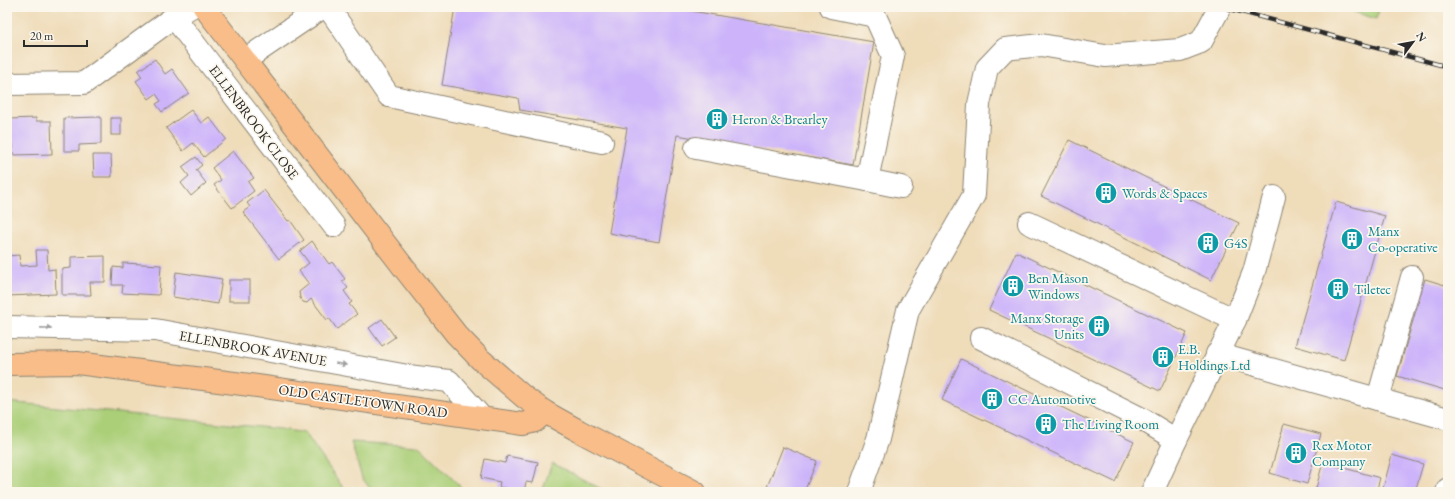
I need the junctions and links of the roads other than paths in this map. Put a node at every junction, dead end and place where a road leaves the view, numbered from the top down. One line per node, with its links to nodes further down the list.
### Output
1 (204, 7): 7 (main road)
2 (323, 7): 7 (street)
3 (328, 7): 9 (street)
4 (831, 7): 11 (street)
5 (1220, 7): 29 (street)
6 (182, 12): 8 (street); 15 (street, ELLENBROOK CLOSE)
7 (245, 60): 23 (main road)
8 (7, 84)
9 (602, 142)
10 (696, 148): 11 (street)
11 (867, 180): 12 (street)
12 (901, 187)
13 (1274, 197): 17 (street)
14 (1029, 223): 17 (street)
15 (334, 226)
16 (1412, 277): 22 (street)
17 (1234, 320): 20 (street)
18 (7, 327): 24 (street, ELLENBROOK AVENUE, one-way to 24)
19 (981, 338): 26 (street)
20 (1217, 354): 22 (street); 26 (street)
21 (7, 364): 24 (main road, OLD CASTLETOWN ROAD)
22 (1378, 399): 25 (street)
23 (545, 412): 24 (main road, OLD CASTLETOWN ROAD); 28 (main road)
24 (482, 418)
25 (1448, 419)
26 (1176, 440): 30 (street)
27 (1448, 489): 31 (street)
28 (695, 492)
29 (859, 492)
30 (1152, 492)
31 (1447, 492)

